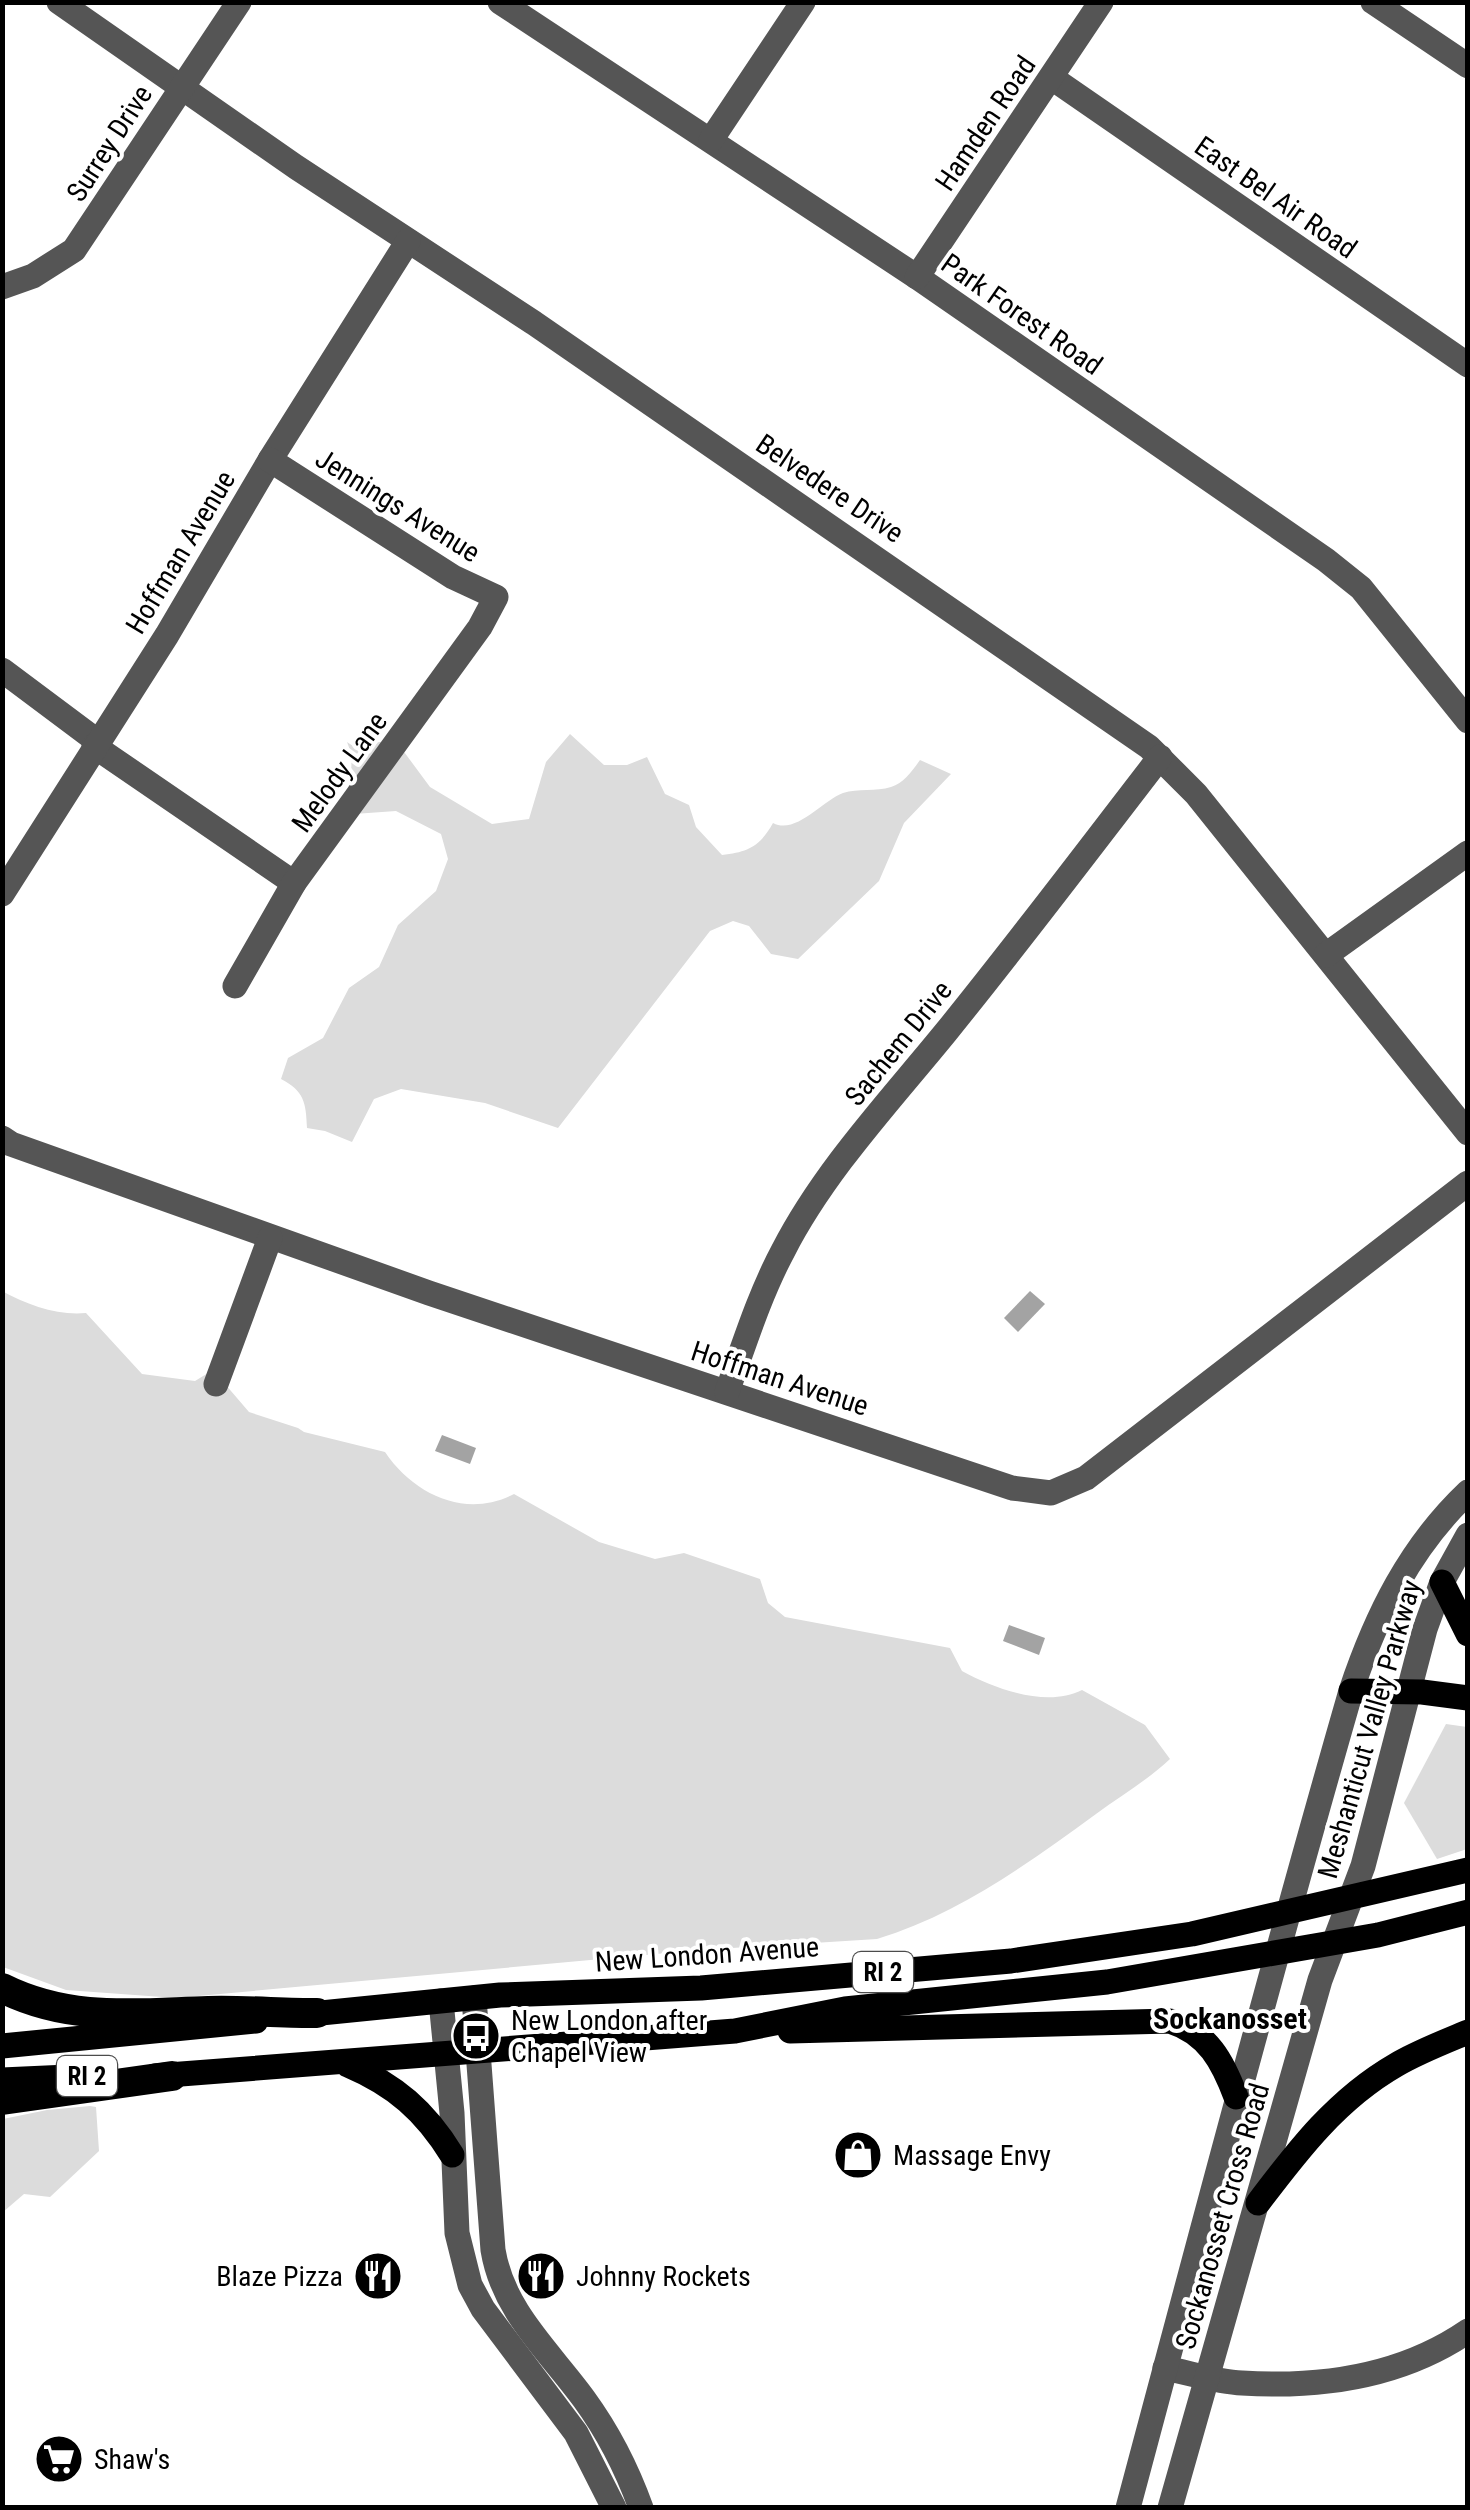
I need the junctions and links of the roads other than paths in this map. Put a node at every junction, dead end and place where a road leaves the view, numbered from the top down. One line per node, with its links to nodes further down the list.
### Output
1 (58, 2): 9 (street, Belvedere Drive)
2 (239, 2): 9 (street, Surrey Drive)
3 (500, 2): 10 (street, Park Forest Road)
4 (803, 2): 10 (street)
5 (1101, 2): 8 (street, Hamden Road)
6 (1373, 2): 7 (street)
7 (1468, 66)
8 (1052, 78): 12 (street, Hamden Road); 14 (street, East Bel Air Road)
9 (182, 87): 11 (street, Belvedere Drive); 13 (street, Surrey Drive)
10 (711, 140): 12 (street, Park Forest Road)
11 (408, 241): 15 (street, Hoffman Avenue); 20 (street, Belvedere Drive)
12 (917, 277): 18 (street, Park Forest Road)
13 (2, 288)
14 (1468, 365)
15 (270, 460): 16 (street, Jennings Avenue); 19 (street, Hoffman Avenue)
16 (496, 597): 22 (street, Melody Lane)
17 (2, 670): 19 (street)
18 (1468, 721)
19 (96, 744): 22 (street); 23 (street, Hoffman Avenue)
20 (1160, 757): 24 (street, Belvedere Drive); 31 (street, Sachem Drive)
21 (1468, 853): 24 (street)
22 (294, 883): 25 (street, Melody Lane)
23 (2, 894)
24 (1326, 956): 26 (street, Belvedere Drive)
25 (235, 986)
26 (1468, 1133)
27 (2, 1138): 29 (street, Hoffman Avenue)
28 (1468, 1183): 31 (street, Hoffman Avenue)
29 (270, 1238): 30 (street); 31 (street, Hoffman Avenue)
30 (216, 1384)
31 (727, 1392)
32 (1468, 1492): 36 (street, Meshanticut Valley Parkway)
33 (1468, 1535): 34 (street, Meshanticut Valley Parkway)
34 (1442, 1582): 35 (main road); 37 (street, Meshanticut Valley Parkway)
35 (1468, 1634)
36 (1351, 1691): 37 (main road); 42 (street, Meshanticut Valley Parkway)
37 (1409, 1692): 38 (main road); 40 (street, Meshanticut Valley Parkway)
38 (1468, 1698)
39 (1468, 1870): 40 (main road, New London Avenue / RI 2)
40 (1351, 1899): 42 (main road, New London Avenue / RI 2); 43 (street, Meshanticut Valley Parkway)
41 (1468, 1912): 43 (main road, RI 2)
42 (1288, 1914): 44 (street, Meshanticut Valley Parkway); 46 (main road, New London Avenue / RI 2)
43 (1334, 1943): 44 (main road, RI 2); 60 (street, Sockanosset Cross Road)
44 (1277, 1954): 49 (main road, RI 2); 57 (street, Sockanosset Cross Road)
45 (2, 1988): 48 (highway)
46 (474, 1998): 47 (main road, New London Avenue / RI 2); 52 (street)
47 (441, 2002): 48 (main road, New London Avenue / RI 2); 53 (street)
48 (317, 2013): 51 (main road, New London Avenue / RI 2)
49 (735, 2031): 52 (main road, RI 2); 57 (main road)
50 (1468, 2032): 60 (main road)
51 (2, 2046)
52 (477, 2051): 53 (main road, RI 2); 65 (street)
53 (447, 2054): 54 (main road, RI 2); 59 (street)
54 (344, 2063): 55 (main road, RI 2); 59 (main road)
55 (172, 2076): 56 (main road, RI 2); 58 (highway)
56 (2, 2080)
57 (1236, 2097): 62 (street, Sockanosset Cross Road)
58 (2, 2100)
59 (452, 2155): 64 (street)
60 (1258, 2203): 63 (street, Sockanosset Cross Road)
61 (1468, 2331): 63 (street)
62 (1166, 2368): 63 (street); 66 (street, Sockanosset Cross Road)
63 (1207, 2376): 67 (street, Sockanosset Cross Road)
64 (614, 2508)
65 (641, 2508)
66 (1128, 2508)
67 (1170, 2508)

